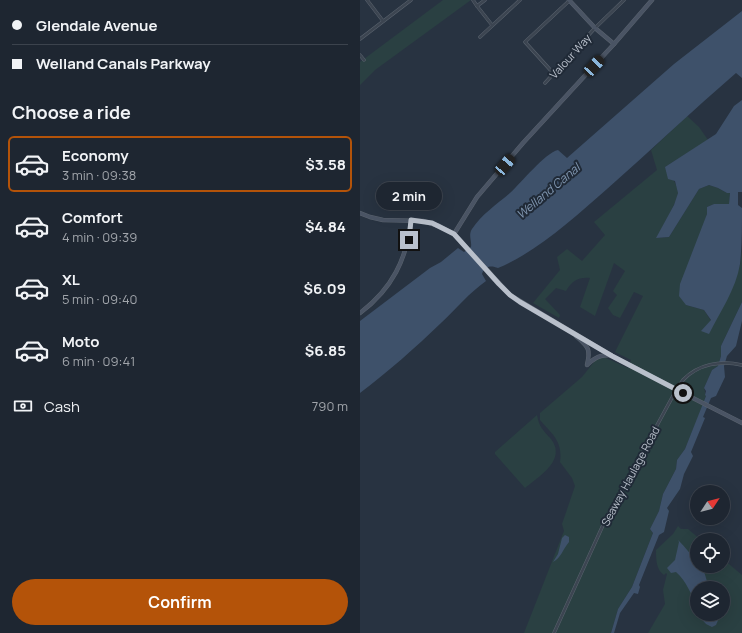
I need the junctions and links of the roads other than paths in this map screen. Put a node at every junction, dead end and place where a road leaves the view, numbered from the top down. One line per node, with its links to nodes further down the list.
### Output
1 (367, 0): 10 (street)
2 (411, 0): 10 (street)
3 (473, 0): 9 (street)
4 (485, 0): 9 (street)
5 (520, 0): 11 (street)
6 (569, 0): 12 (main road); 18 (street)
7 (624, 0): 12 (street, Valour Way)
8 (652, 0): 15 (main road)
9 (477, 6): 11 (street)
10 (383, 21): 14 (street)
11 (492, 25): 13 (street)
12 (595, 28): 15 (main road); 18 (street, Valour Way)
13 (480, 37)
14 (360, 38)
15 (614, 44): 22 (main road)
16 (360, 55): 17 (street)
17 (364, 60)
18 (554, 74): 19 (street, Valour Way)
19 (545, 83)
20 (360, 213): 21 (main road)
21 (411, 220): 22 (main road); 23 (main road)
22 (454, 234): 24 (main road)
23 (360, 313)
24 (570, 331): 25 (main road); 25 (main road)
25 (612, 356): 27 (main road, bridge)
26 (742, 365): 28 (street, Seaway Haulage Road)
27 (742, 423)
28 (554, 633)

